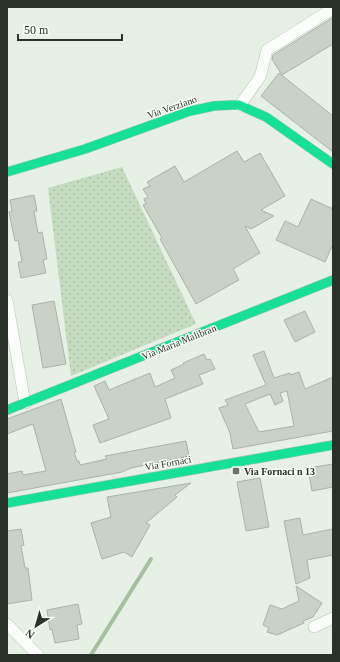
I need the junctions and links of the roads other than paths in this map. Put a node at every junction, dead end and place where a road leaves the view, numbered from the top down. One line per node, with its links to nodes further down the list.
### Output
1 (333, 11): 2 (street)
2 (240, 105): 3 (street, Via Verziano); 4 (street, Via Verziano)
3 (333, 164)
4 (7, 172)
5 (333, 280): 7 (street, Via Maria Malibran)
6 (7, 300): 7 (street)
7 (25, 403): 8 (street, Via Maria Malibran)
8 (7, 410)
9 (333, 445): 10 (street, Via Fornaci)
10 (7, 503)
11 (333, 618): 13 (street)
12 (7, 624): 14 (street)
13 (314, 627)
14 (38, 655)

